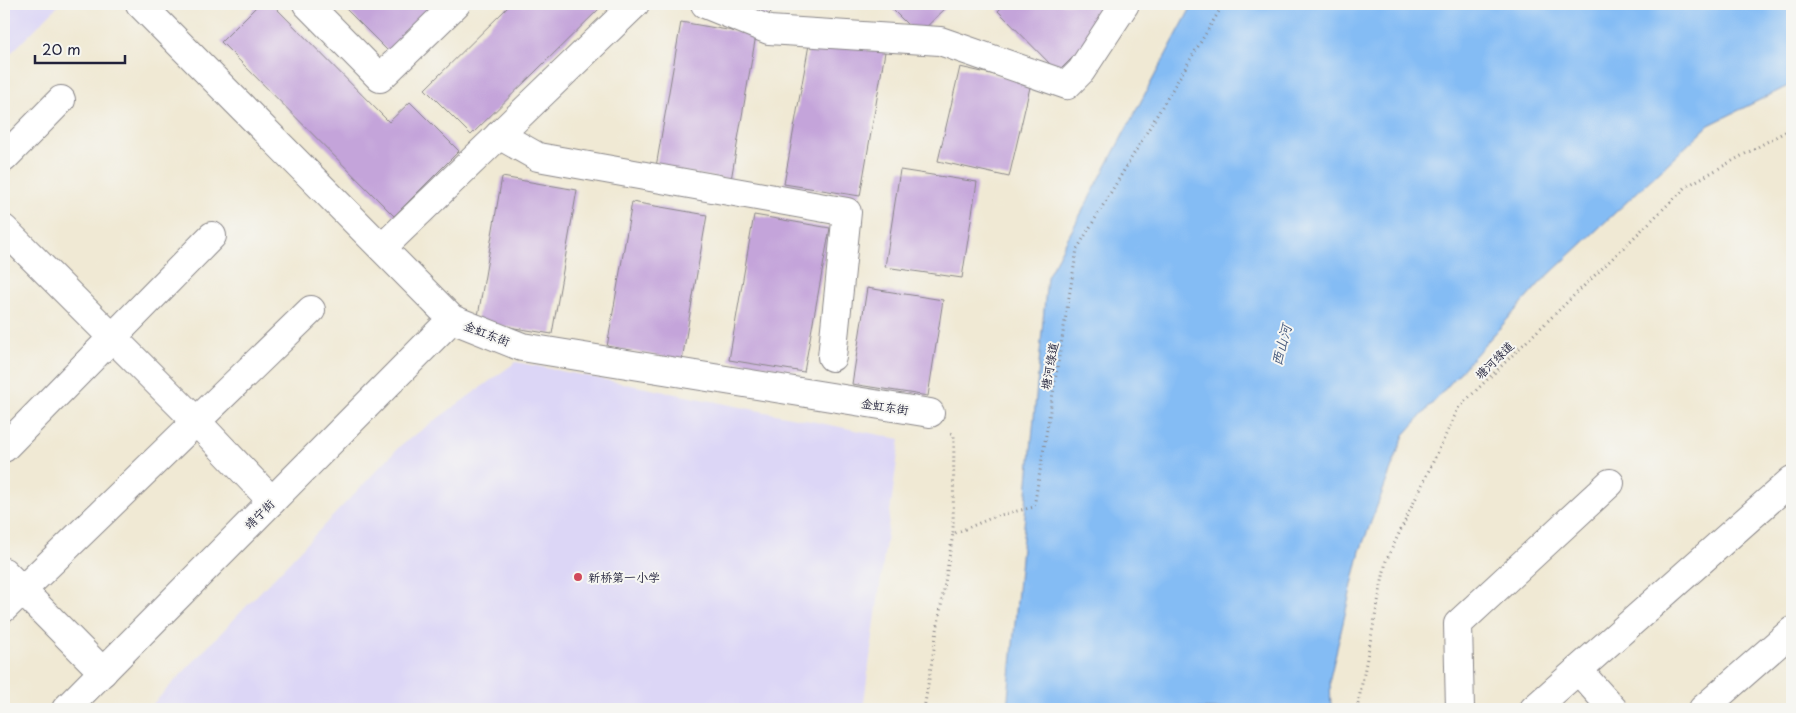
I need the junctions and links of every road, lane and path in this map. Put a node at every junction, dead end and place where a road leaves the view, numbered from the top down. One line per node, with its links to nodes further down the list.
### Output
1 (140, 4): 14 (street, 金虹东街)
2 (307, 4): 3 (street)
3 (456, 4)
4 (635, 4): 10 (street)
5 (705, 4): 6 (street)
6 (1124, 4)
7 (1222, 4): 25 (path, 塘河绿道)
8 (61, 100): 11 (street)
9 (1792, 128): 32 (path, 塘河绿道)
10 (499, 135): 14 (street); 18 (street)
11 (4, 158)
12 (4, 229): 17 (street)
13 (212, 236): 17 (street)
14 (382, 248): 16 (street, 金虹东街)
15 (311, 310): 20 (street)
16 (452, 319): 19 (street, 金虹东街); 24 (street, 靖宁街)
17 (112, 336): 20 (street); 21 (street)
18 (832, 357)
19 (930, 413): 25 (path)
20 (196, 421): 24 (street); 26 (street)
21 (4, 448)
22 (1792, 480): 28 (street)
23 (1610, 483): 33 (street)
24 (272, 501): 29 (street, 靖宁街)
25 (954, 534): 31 (path)
26 (10, 590): 29 (street)
27 (1792, 631): 36 (street)
28 (1578, 670): 34 (street); 35 (street)
29 (103, 672): 30 (street, 靖宁街)
30 (79, 705)
31 (924, 709)
32 (1357, 709)
33 (1460, 709)
34 (1534, 709)
35 (1613, 709)
36 (1703, 709)

